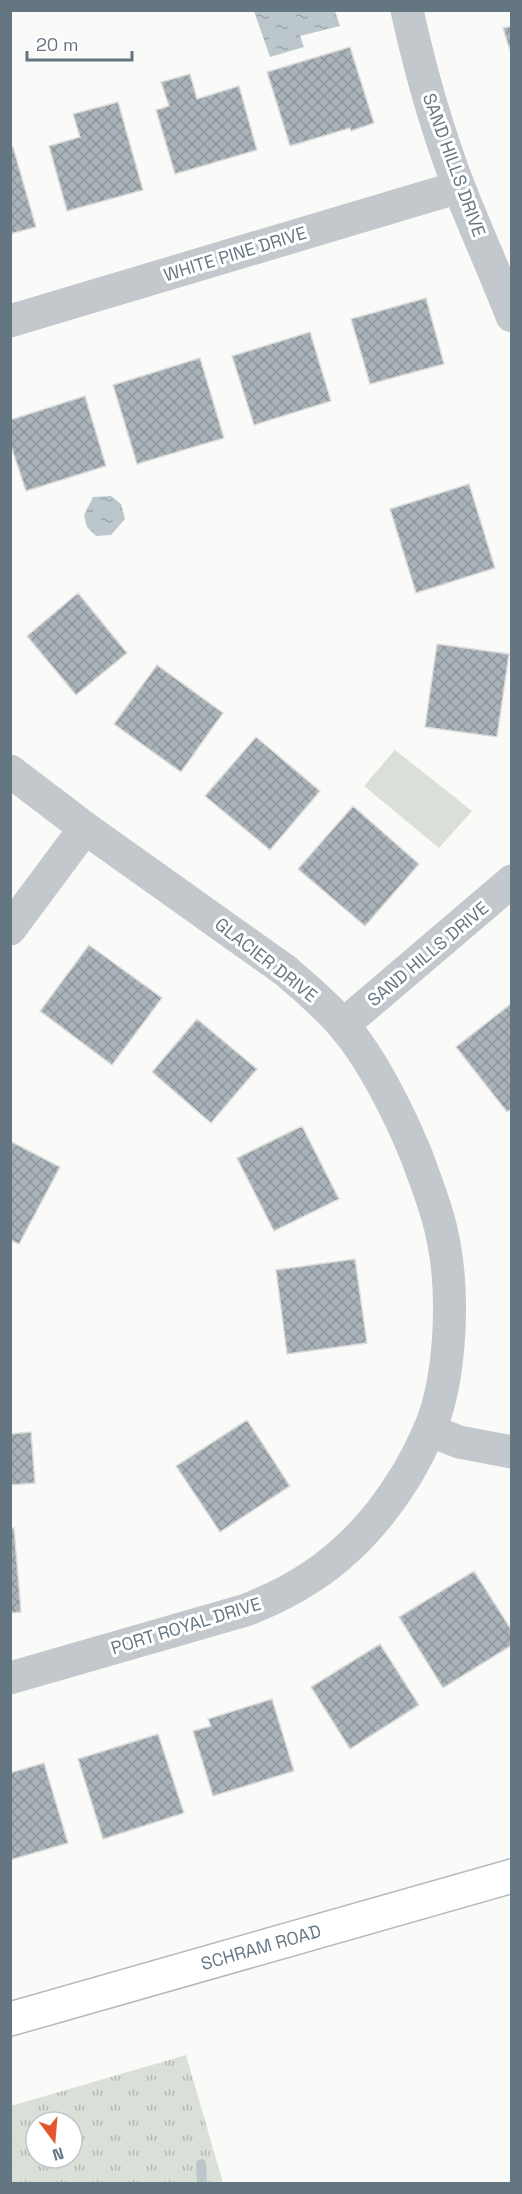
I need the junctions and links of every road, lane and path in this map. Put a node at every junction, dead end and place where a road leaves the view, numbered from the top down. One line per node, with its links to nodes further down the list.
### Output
1 (407, 10): 2 (street, SAND HILLS DRIVE)
2 (459, 187): 3 (street, SAND HILLS DRIVE); 4 (street, WHITE PINE DRIVE)
3 (512, 316)
4 (10, 321)
5 (10, 771): 6 (street, GLACIER DRIVE)
6 (85, 828): 8 (street); 9 (street, GLACIER DRIVE)
7 (512, 881): 9 (street, SAND HILLS DRIVE)
8 (10, 929)
9 (343, 1025): 10 (street, GLACIER DRIVE)
10 (429, 1430): 11 (street); 12 (street, PORT ROYAL DRIVE)
11 (512, 1452)
12 (10, 1678)
13 (512, 1876): 14 (main road, SCHRAM ROAD)
14 (10, 2019)

